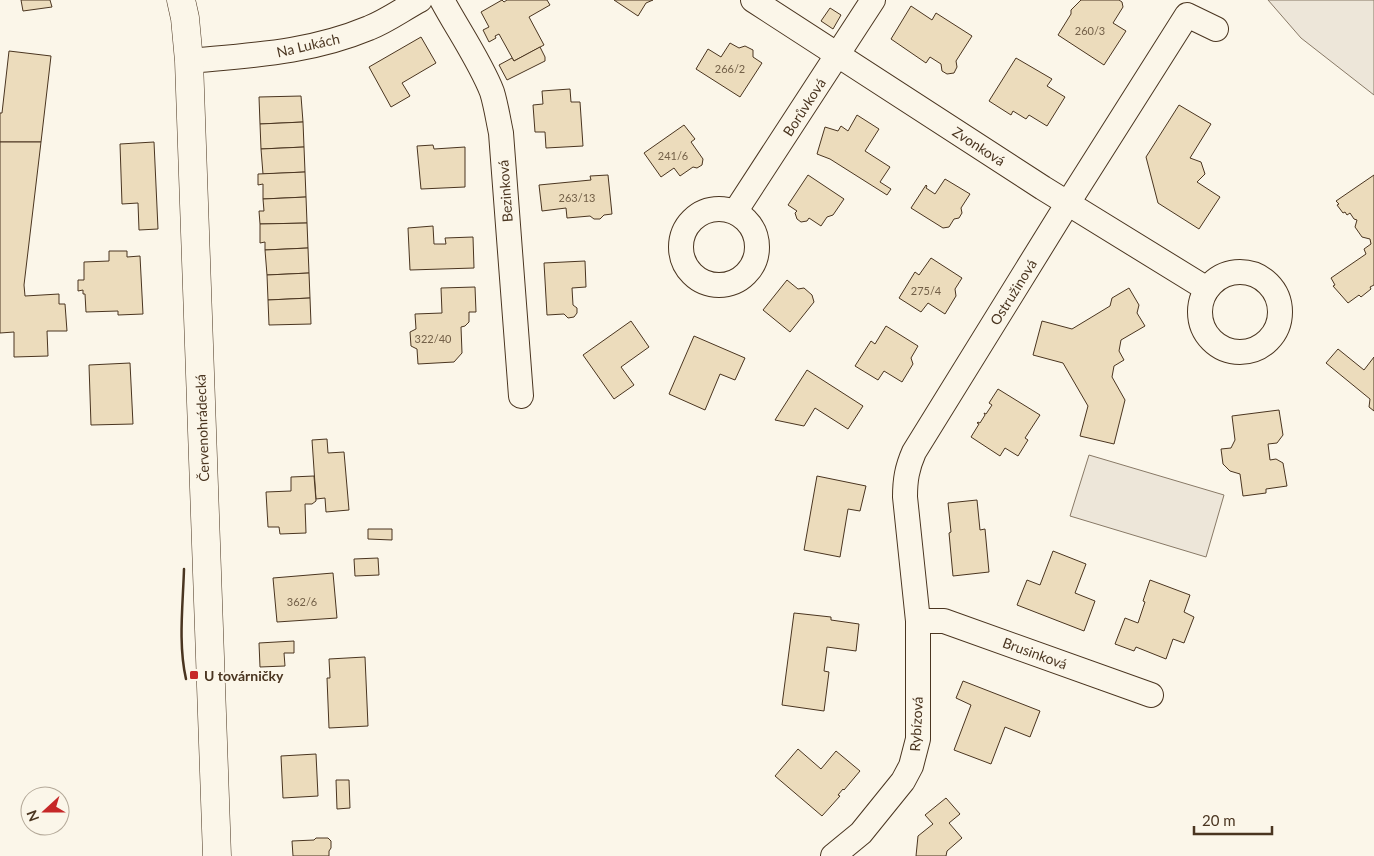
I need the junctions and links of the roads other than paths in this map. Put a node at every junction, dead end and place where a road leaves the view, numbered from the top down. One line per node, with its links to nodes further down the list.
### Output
1 (181, 0): 8 (street, Červenohrádecká)
2 (420, 0): 8 (street, Na Lukách)
3 (442, 0): 12 (street, Bezinková)
4 (753, 0): 7 (street, Zvonková)
5 (873, 0): 7 (street, Borůvková)
6 (1216, 29): 9 (street, Ostružinová)
7 (838, 55): 9 (street, Zvonková); 10 (street, Borůvková)
8 (189, 61): 15 (street, Červenohrádecká)
9 (1068, 204): 11 (street, Zvonková); 13 (street, Ostružinová)
10 (735, 212)
11 (1207, 289)
12 (521, 396)
13 (918, 621): 14 (street, Brusinková); 16 (street, Rybízová)
14 (1151, 695)
15 (217, 856)
16 (833, 856)

